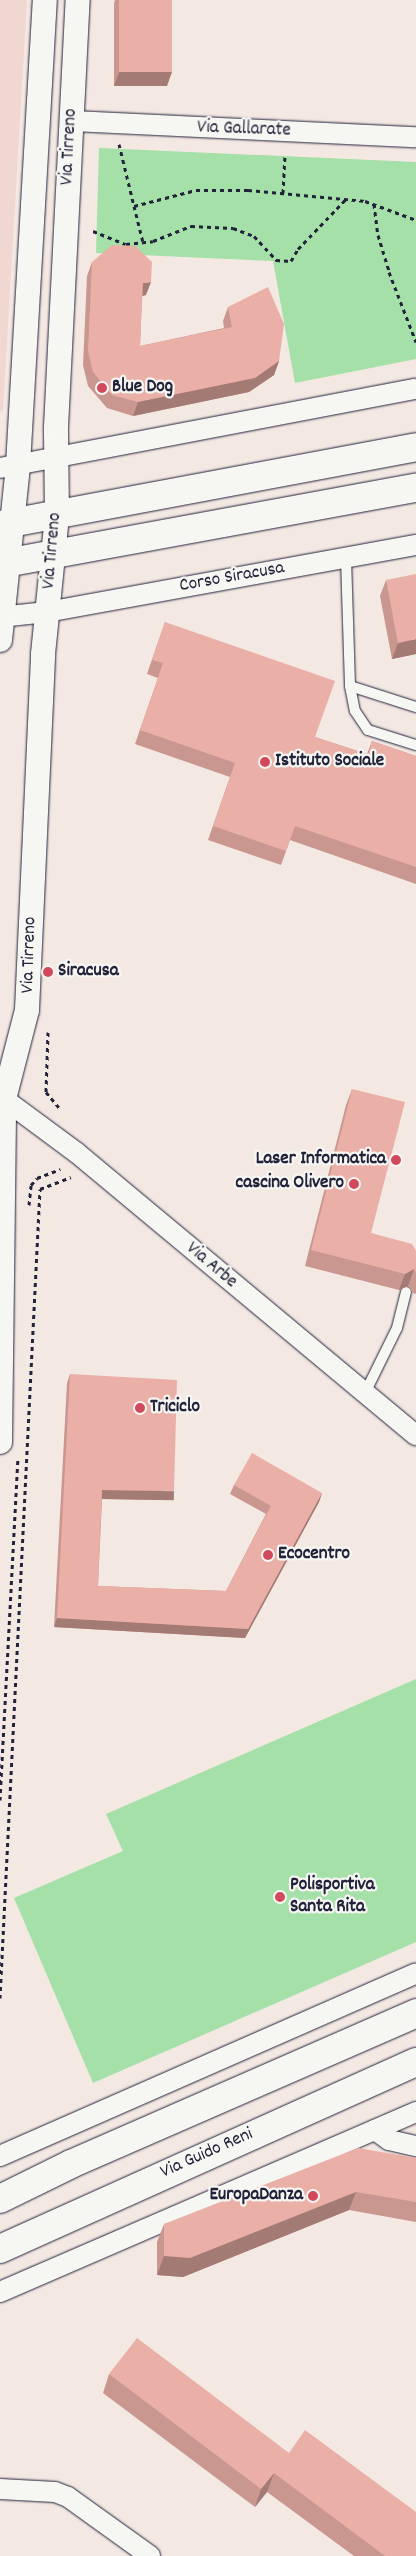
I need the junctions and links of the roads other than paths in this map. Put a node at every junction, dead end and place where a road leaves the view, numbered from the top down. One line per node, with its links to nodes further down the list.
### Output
1 (45, 0): 8 (street, Via Tirreno)
2 (78, 0): 3 (street, Via Tirreno)
3 (72, 121): 4 (street, Via Gallarate); 7 (street, Via Tirreno)
4 (416, 137)
5 (416, 389): 7 (street)
6 (416, 447): 10 (main road)
7 (56, 458): 8 (street); 10 (street, Via Tirreno)
8 (9, 467): 11 (street, Via Tirreno)
9 (416, 488): 13 (main road)
10 (57, 515): 11 (main road); 13 (street, Via Tirreno)
11 (7, 524): 15 (street, Via Tirreno)
12 (416, 545): 14 (street, Corso Siracusa)
13 (53, 555): 15 (main road); 16 (street, Via Tirreno)
14 (346, 558): 16 (street, Corso Siracusa); 18 (lane)
15 (5, 563): 17 (street, Via Tirreno)
16 (47, 612): 17 (street, Corso Siracusa); 21 (street, Via Tirreno)
17 (1, 624)
18 (350, 686): 19 (lane); 20 (lane)
19 (416, 707)
20 (416, 745)
21 (2, 1088): 23 (street, Via Arbe); 25 (street, Via Tirreno)
22 (406, 1292): 23 (lane)
23 (365, 1393): 24 (street, Via Arbe)
24 (416, 1435)
25 (9, 1445)
26 (416, 1973): 32 (street)
27 (416, 2013): 33 (main road)
28 (416, 2062): 34 (main road, Via Guido Reni)
29 (416, 2112): 30 (street)
30 (375, 2130): 31 (street); 35 (street)
31 (416, 2146)
32 (0, 2156)
33 (0, 2200)
34 (0, 2250)
35 (0, 2292)
36 (0, 2489): 37 (street)
37 (150, 2556)

